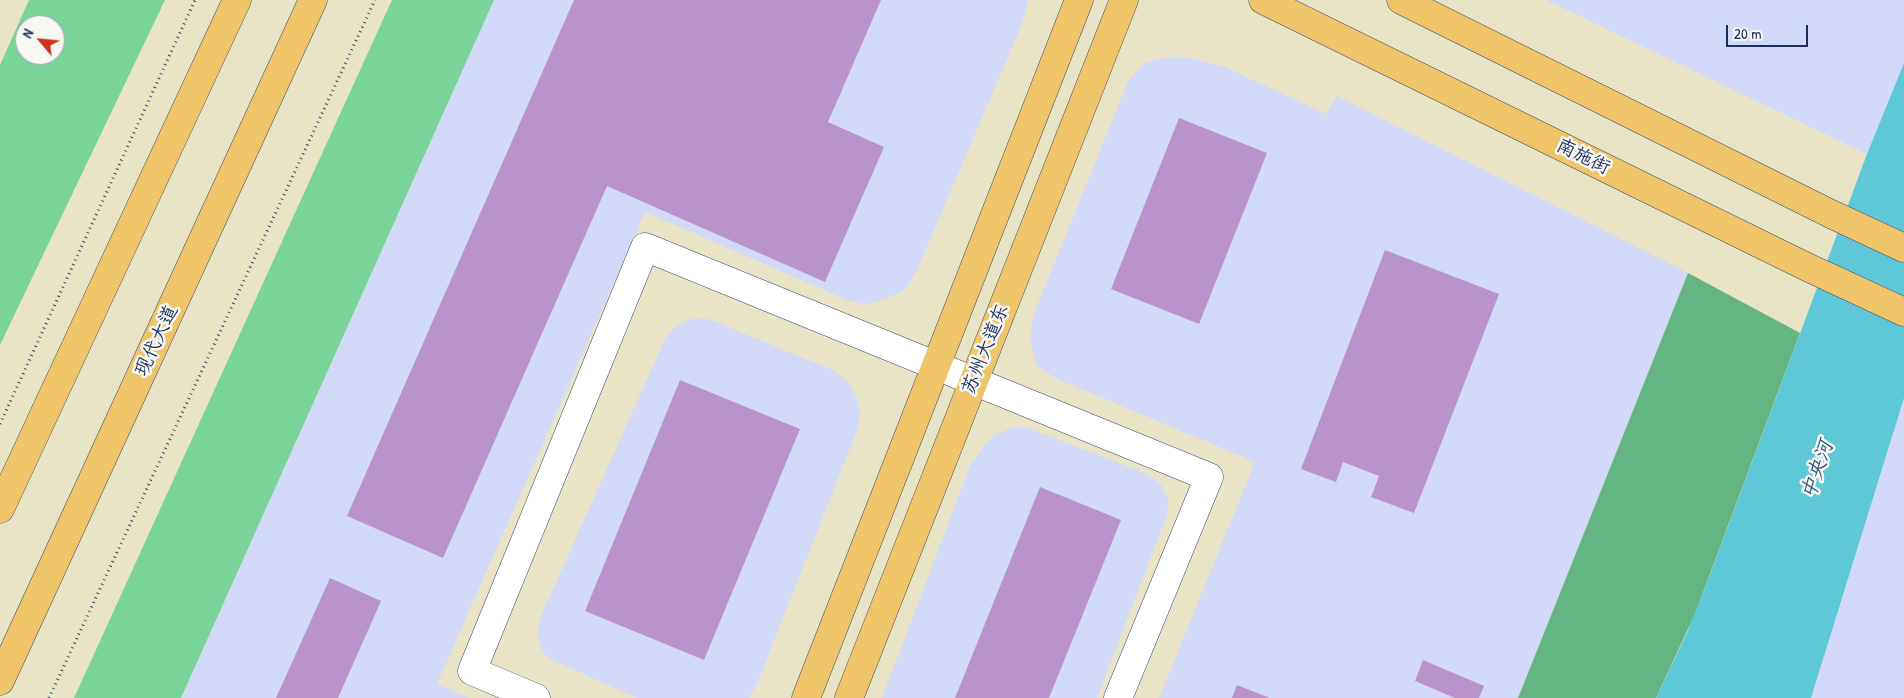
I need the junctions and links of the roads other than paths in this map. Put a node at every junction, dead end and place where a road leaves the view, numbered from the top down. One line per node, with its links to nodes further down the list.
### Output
1 (237, 0): 11 (main road)
2 (313, 0): 12 (main road, 现代大道)
3 (1079, 0): 9 (main road, 苏州大道东)
4 (1124, 0): 10 (main road, 苏州大道东)
5 (1263, 0): 8 (main road, 南施街)
6 (1401, 0): 7 (main road)
7 (1904, 248)
8 (1904, 312)
9 (937, 368): 10 (street); 13 (street); 14 (main road, 苏州大道东)
10 (973, 382): 15 (main road, 苏州大道东); 16 (street)
11 (0, 509)
12 (0, 681)
13 (536, 698)
14 (806, 698)
15 (849, 698)
16 (1118, 698)

